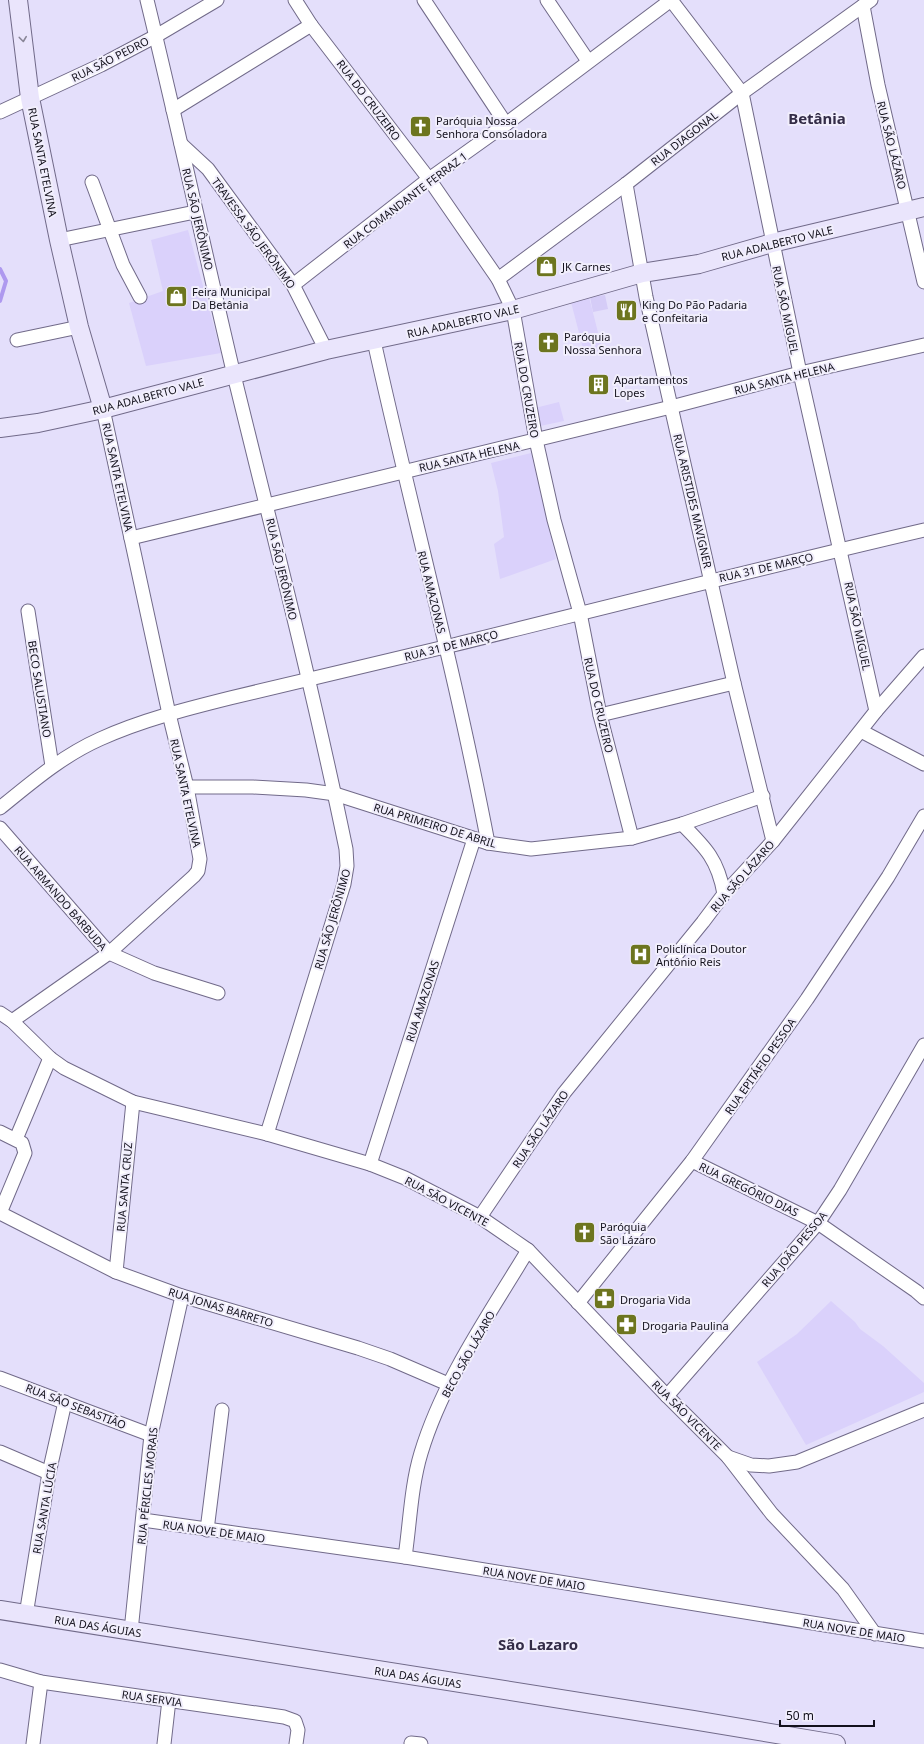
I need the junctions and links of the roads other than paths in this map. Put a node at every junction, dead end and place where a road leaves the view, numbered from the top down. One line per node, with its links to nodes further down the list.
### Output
1 (18, 0): 13 (street, RUA SANTA ETELVINA, one-way to 13)
2 (147, 0): 10 (street, RUA SÃO JERÔNIMO)
3 (217, 0): 10 (street, RUA SÃO PEDRO)
4 (295, 0): 9 (street, RUA DO CRUZEIRO)
5 (424, 0): 16 (street)
6 (547, 0): 11 (street)
7 (671, 0): 11 (street, RUA COMANDANTE FERRAZ 1); 12 (street, RUA SÃO MIGUEL)
8 (867, 3): 12 (street, RUA DIAGONAL); 21 (street, RUA SÃO LÁZARO)
9 (311, 25): 14 (street); 18 (street, RUA DO CRUZEIRO)
10 (156, 36): 13 (street, RUA SÃO PEDRO); 14 (street, RUA SÃO JERÔNIMO)
11 (588, 61): 16 (street, RUA COMANDANTE FERRAZ 1)
12 (742, 93): 20 (street, RUA DIAGONAL); 25 (street, RUA SÃO MIGUEL)
13 (30, 98): 15 (street, RUA SÃO PEDRO); 24 (street, RUA SANTA ETELVINA)
14 (173, 110): 17 (street, RUA SÃO JERÔNIMO)
15 (0, 112)
16 (506, 124): 18 (street, RUA COMANDANTE FERRAZ 1)
17 (182, 144): 22 (street, RUA SÃO JERÔNIMO); 29 (street, TRAVESSA SÃO JERÔNIMO)
18 (429, 179): 27 (street, RUA DO CRUZEIRO); 29 (street, RUA COMANDANTE FERRAZ 1)
19 (92, 182): 23 (street)
20 (626, 184): 26 (street, RUA ARISTIDES MAVIGNER); 27 (street, RUA DIAGONAL)
21 (916, 209): 25 (street, RUA ADALBERTO VALE); 28 (street, RUA SÃO LÁZARO)
22 (195, 212): 23 (street); 37 (street, RUA SÃO JERÔNIMO)
23 (109, 230): 24 (street); 30 (street)
24 (59, 240): 32 (street, RUA SANTA ETELVINA)
25 (772, 243): 26 (street, RUA ADALBERTO VALE); 38 (street, RUA SÃO MIGUEL)
26 (642, 273): 31 (street, RUA ADALBERTO VALE); 39 (street, RUA ARISTIDES MAVIGNER)
27 (498, 279): 31 (street, RUA DO CRUZEIRO)
28 (924, 282)
29 (293, 285): 36 (street, TRAVESSA SÃO JERÔNIMO)
30 (140, 296)
31 (513, 310): 34 (street, RUA ADALBERTO VALE); 42 (street, RUA DO CRUZEIRO)
32 (78, 327): 33 (street); 40 (street, RUA SANTA ETELVINA)
33 (17, 340)
34 (374, 341): 36 (street, RUA ADALBERTO VALE); 43 (street, RUA AMAZONAS)
35 (924, 345): 38 (street, RUA SANTA HELENA)
36 (326, 350): 37 (street, RUA ADALBERTO VALE)
37 (234, 373): 40 (street, RUA ADALBERTO VALE); 44 (street, RUA SÃO JERÔNIMO)
38 (800, 373): 39 (street, RUA SANTA HELENA); 47 (street, RUA SÃO MIGUEL)
39 (671, 407): 42 (street, RUA SANTA HELENA); 48 (street, RUA ARISTIDES MAVIGNER)
40 (103, 408): 41 (street, RUA ADALBERTO VALE); 46 (street, RUA SANTA ETELVINA)
41 (0, 428)
42 (536, 440): 43 (street, RUA SANTA HELENA); 50 (street, RUA DO CRUZEIRO)
43 (403, 471): 44 (street, RUA SANTA HELENA); 51 (street, RUA AMAZONAS)
44 (267, 507): 46 (street, RUA SANTA HELENA); 53 (street, RUA SÃO JERÔNIMO)
45 (924, 530): 47 (street, RUA 31 DE MARÇO)
46 (131, 538): 56 (street, RUA SANTA ETELVINA)
47 (841, 549): 48 (street, RUA 31 DE MARÇO); 55 (street, RUA SÃO MIGUEL)
48 (711, 581): 50 (street, RUA 31 DE MARÇO); 54 (street, RUA ARISTIDES MAVIGNER)
49 (28, 612): 60 (street, BECO SALUSTIANO)
50 (580, 613): 51 (street, RUA 31 DE MARÇO); 57 (street, RUA DO CRUZEIRO)
51 (445, 647): 53 (street, RUA 31 DE MARÇO); 71 (street, RUA AMAZONAS)
52 (924, 656): 55 (street, RUA SÃO LÁZARO)
53 (307, 678): 56 (street, RUA 31 DE MARÇO); 62 (street, RUA SÃO JERÔNIMO)
54 (734, 683): 57 (street); 63 (street, RUA ARISTIDES MAVIGNER)
55 (876, 711): 58 (street, RUA SÃO LÁZARO)
56 (169, 714): 60 (street, RUA 31 DE MARÇO); 61 (street, RUA SANTA ETELVINA)
57 (600, 715): 68 (street, RUA DO CRUZEIRO)
58 (861, 731): 59 (street); 70 (street, RUA SÃO LÁZARO)
59 (924, 764)
60 (52, 766): 64 (street, RUA 31 DE MARÇO)
61 (187, 787): 62 (street, RUA PRIMEIRO DE ABRIL); 73 (street, RUA SANTA ETELVINA)
62 (335, 794): 69 (street, RUA PRIMEIRO DE ABRIL); 81 (street, RUA SÃO JERÔNIMO)
63 (763, 796): 66 (street, RUA PRIMEIRO DE ABRIL); 70 (street, RUA ARISTIDES MAVIGNER)
64 (0, 808)
65 (924, 816): 83 (street, RUA EPITÁFIO PESSOA)
66 (682, 824): 68 (street, RUA PRIMEIRO DE ABRIL); 72 (street)
67 (0, 828): 73 (street, RUA ARMANDO BARBUDA)
68 (632, 838): 71 (street, RUA PRIMEIRO DE ABRIL)
69 (474, 839): 71 (street, RUA PRIMEIRO DE ABRIL); 84 (street, RUA AMAZONAS)
70 (773, 841): 72 (street, RUA SÃO LÁZARO)
71 (488, 843)
72 (724, 894): 86 (street, RUA SÃO LÁZARO)
73 (109, 953): 74 (street, RUA ARMANDO BARBUDA); 76 (street)
74 (218, 993)
75 (0, 1013): 76 (street, RUA SÃO VICENTE)
76 (12, 1021): 78 (street, RUA SÃO VICENTE)
77 (924, 1045): 87 (street, RUA JOÃO PESSOA)
78 (50, 1058): 79 (street, RUA SÃO VICENTE); 82 (street)
79 (133, 1102): 81 (street, RUA SÃO VICENTE); 89 (street, RUA SANTA CRUZ)
80 (0, 1132): 82 (street)
81 (267, 1134): 84 (street, RUA SÃO VICENTE)
82 (16, 1139): 85 (street)
83 (692, 1161): 87 (street, RUA GREGÓRIO DIAS); 92 (street, RUA EPITÁFIO PESSOA)
84 (370, 1164): 86 (street, RUA SÃO VICENTE)
85 (0, 1213): 89 (street, RUA JONAS BARRETO)
86 (480, 1217): 88 (street, RUA SÃO VICENTE)
87 (818, 1223): 91 (street, RUA GREGÓRIO DIAS); 95 (street, RUA JOÃO PESSOA)
88 (528, 1250): 92 (street, RUA SÃO VICENTE); 94 (street, BECO SÃO LÁZARO)
89 (116, 1272): 90 (street, RUA JONAS BARRETO)
90 (182, 1296): 94 (street, RUA JONAS BARRETO); 99 (street, RUA PÉRICLES MORAIS)
91 (924, 1298)
92 (578, 1303): 95 (street, RUA SÃO VICENTE)
93 (0, 1378): 96 (street, RUA SÃO SEBASTIÃO)
94 (448, 1384): 105 (street, BECO SÃO LÁZARO)
95 (667, 1396): 101 (street, RUA SÃO VICENTE)
96 (65, 1402): 99 (street, RUA SÃO SEBASTIÃO); 102 (street, RUA SANTA LÚCIA)
97 (222, 1410): 104 (street)
98 (924, 1410): 101 (street)
99 (151, 1435): 103 (street, RUA PÉRICLES MORAIS)
100 (0, 1452): 102 (street)
101 (728, 1458): 109 (street, RUA SÃO VICENTE)
102 (49, 1474): 107 (street, RUA SANTA LÚCIA)
103 (143, 1520): 104 (street, RUA NOVE DE MAIO); 108 (street, RUA PÉRICLES MORAIS)
104 (207, 1530): 105 (street, RUA NOVE DE MAIO)
105 (405, 1558): 109 (street, RUA NOVE DE MAIO)
106 (0, 1610): 107 (street, RUA DAS ÁGUIAS)
107 (26, 1615): 108 (street, RUA DAS ÁGUIAS)
108 (131, 1632): 117 (street, RUA DAS ÁGUIAS)
109 (875, 1634): 110 (street, RUA NOVE DE MAIO)
110 (924, 1642)
111 (0, 1670): 112 (street, RUA SERVIA)
112 (41, 1682): 113 (street, RUA SERVIA); 114 (street)
113 (169, 1700): 115 (street); 116 (street, RUA SERVIA)
114 (33, 1744)
115 (164, 1744)
116 (296, 1744)
117 (836, 1744)

